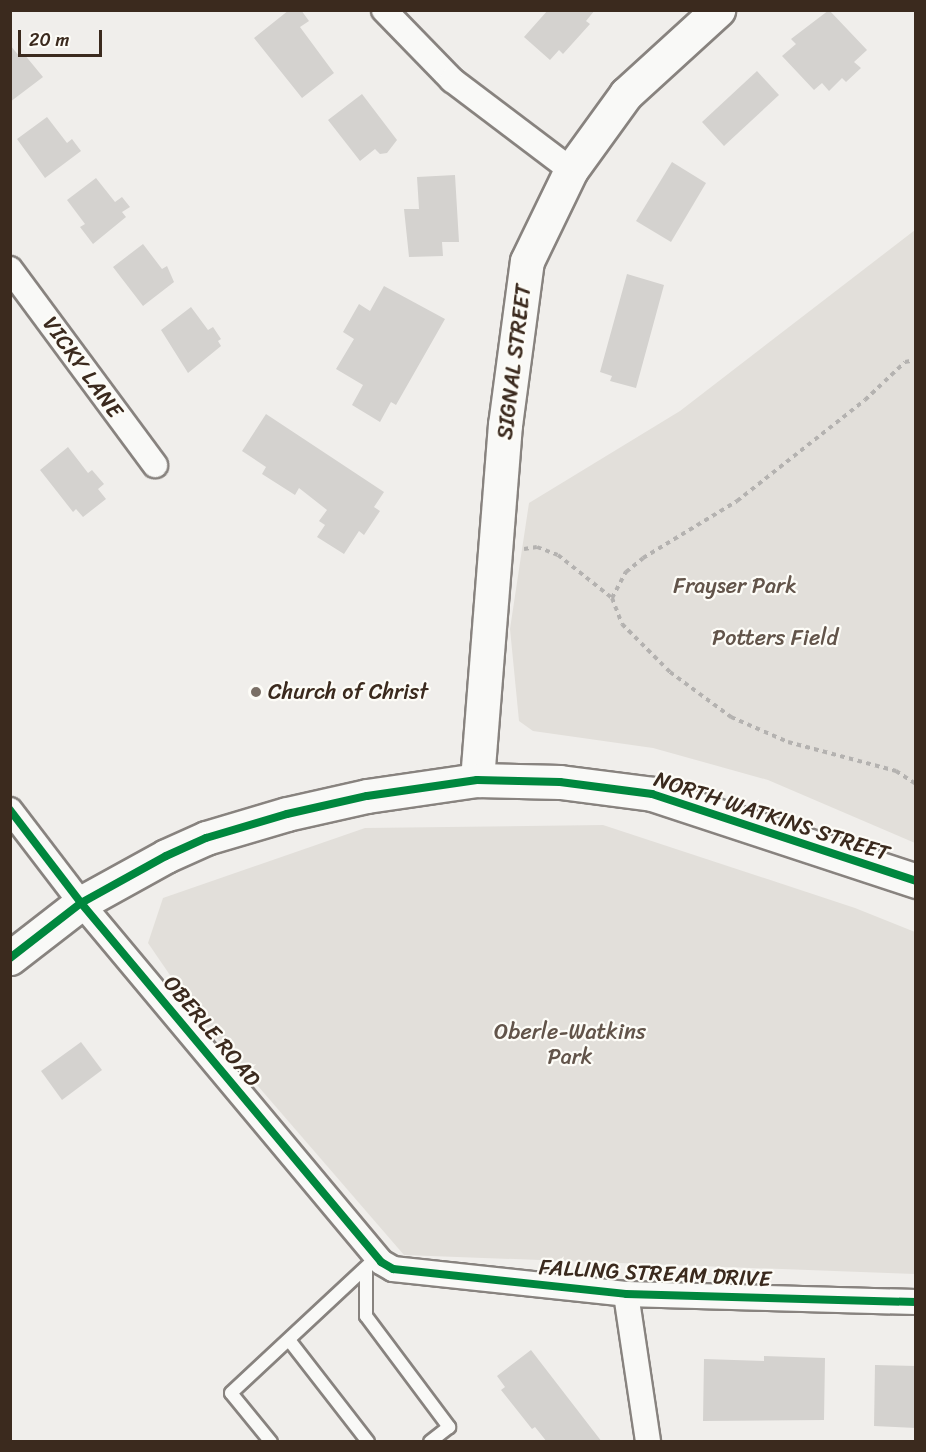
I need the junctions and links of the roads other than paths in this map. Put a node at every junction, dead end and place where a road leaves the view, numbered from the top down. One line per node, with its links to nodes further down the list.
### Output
1 (384, 10): 3 (street)
2 (718, 10): 3 (main road, SIGNAL STREET)
3 (572, 170): 6 (main road, SIGNAL STREET)
4 (10, 269): 5 (street, VICKY LANE)
5 (155, 465)
6 (477, 780): 8 (main road, NORTH WATKINS STREET); 9 (main road, NORTH WATKINS STREET)
7 (10, 810): 9 (street, OBERLE ROAD)
8 (915, 881)
9 (81, 903): 10 (main road, NORTH WATKINS STREET); 11 (street, OBERLE ROAD)
10 (10, 958)
11 (379, 1266): 12 (street, FALLING STREAM DRIVE); 14 (lane); 17 (lane)
12 (626, 1294): 13 (street, FALLING STREAM DRIVE); 18 (street)
13 (915, 1302)
14 (289, 1340): 15 (lane); 16 (lane)
15 (271, 1442)
16 (368, 1442)
17 (430, 1442)
18 (648, 1442)

